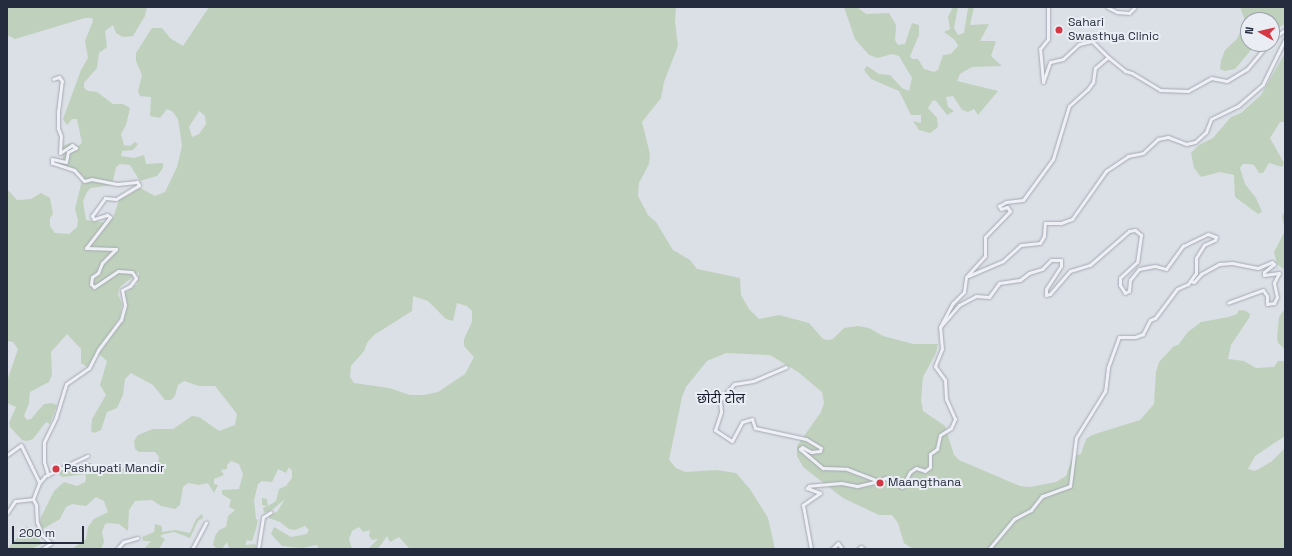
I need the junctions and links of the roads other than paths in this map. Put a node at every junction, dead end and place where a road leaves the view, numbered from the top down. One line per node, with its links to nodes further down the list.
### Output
1 (1048, 7): 6 (street)
2 (1107, 7): 3 (street)
3 (1135, 7)
4 (1285, 39): 8 (street)
5 (1261, 52): 6 (street)
6 (1108, 57): 8 (street)
7 (53, 79): 15 (street)
8 (966, 277): 11 (street)
9 (1190, 282): 10 (street); 11 (street); 32 (street)
10 (1228, 303)
11 (940, 327): 16 (street)
12 (786, 367): 16 (street)
13 (7, 455): 17 (street)
14 (87, 456): 15 (street)
15 (48, 475): 17 (street)
16 (879, 481): 27 (street)
17 (39, 482): 18 (street)
18 (33, 500): 20 (street); 23 (street)
19 (271, 512): 26 (street)
20 (7, 513)
21 (206, 523): 25 (street)
22 (137, 538): 24 (street)
23 (42, 549)
24 (117, 549)
25 (192, 549)
26 (258, 549)
27 (811, 549)
28 (832, 549): 29 (street)
29 (842, 549)
30 (858, 549): 31 (street)
31 (863, 549)
32 (989, 549)

